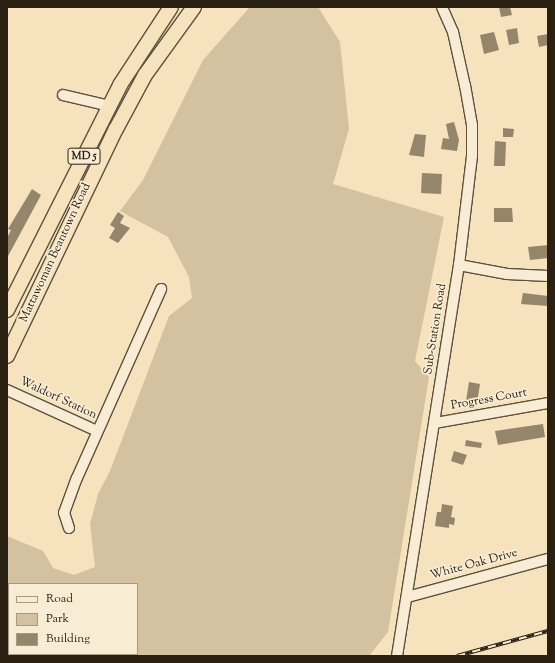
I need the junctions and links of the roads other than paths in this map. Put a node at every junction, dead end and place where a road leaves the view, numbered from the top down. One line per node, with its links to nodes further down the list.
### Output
1 (171, 7): 4 (highway, Mattawoman Beantown Road / MD 5)
2 (194, 7): 7 (highway, Mattawoman Beantown Road / MD 5)
3 (442, 7): 8 (street, Sub-Station Road)
4 (160, 22): 6 (highway, Mattawoman Beantown Road / MD 5); 7 (highway)
5 (63, 95): 6 (street)
6 (110, 106): 11 (highway, Mattawoman Beantown Road / MD 5)
7 (117, 127): 12 (highway, Mattawoman Beantown Road / MD 5)
8 (459, 264): 9 (street); 15 (street, Sub-Station Road)
9 (548, 276)
10 (161, 289): 16 (street)
11 (7, 310)
12 (7, 356)
13 (7, 390): 16 (street, Waldorf Station)
14 (548, 402): 15 (street, Progress Court)
15 (435, 423): 19 (street, Sub-Station Road)
16 (97, 431): 17 (street)
17 (69, 528)
18 (548, 559): 19 (street, White Oak Drive)
19 (407, 597): 20 (street, Sub-Station Road)
20 (397, 656)

